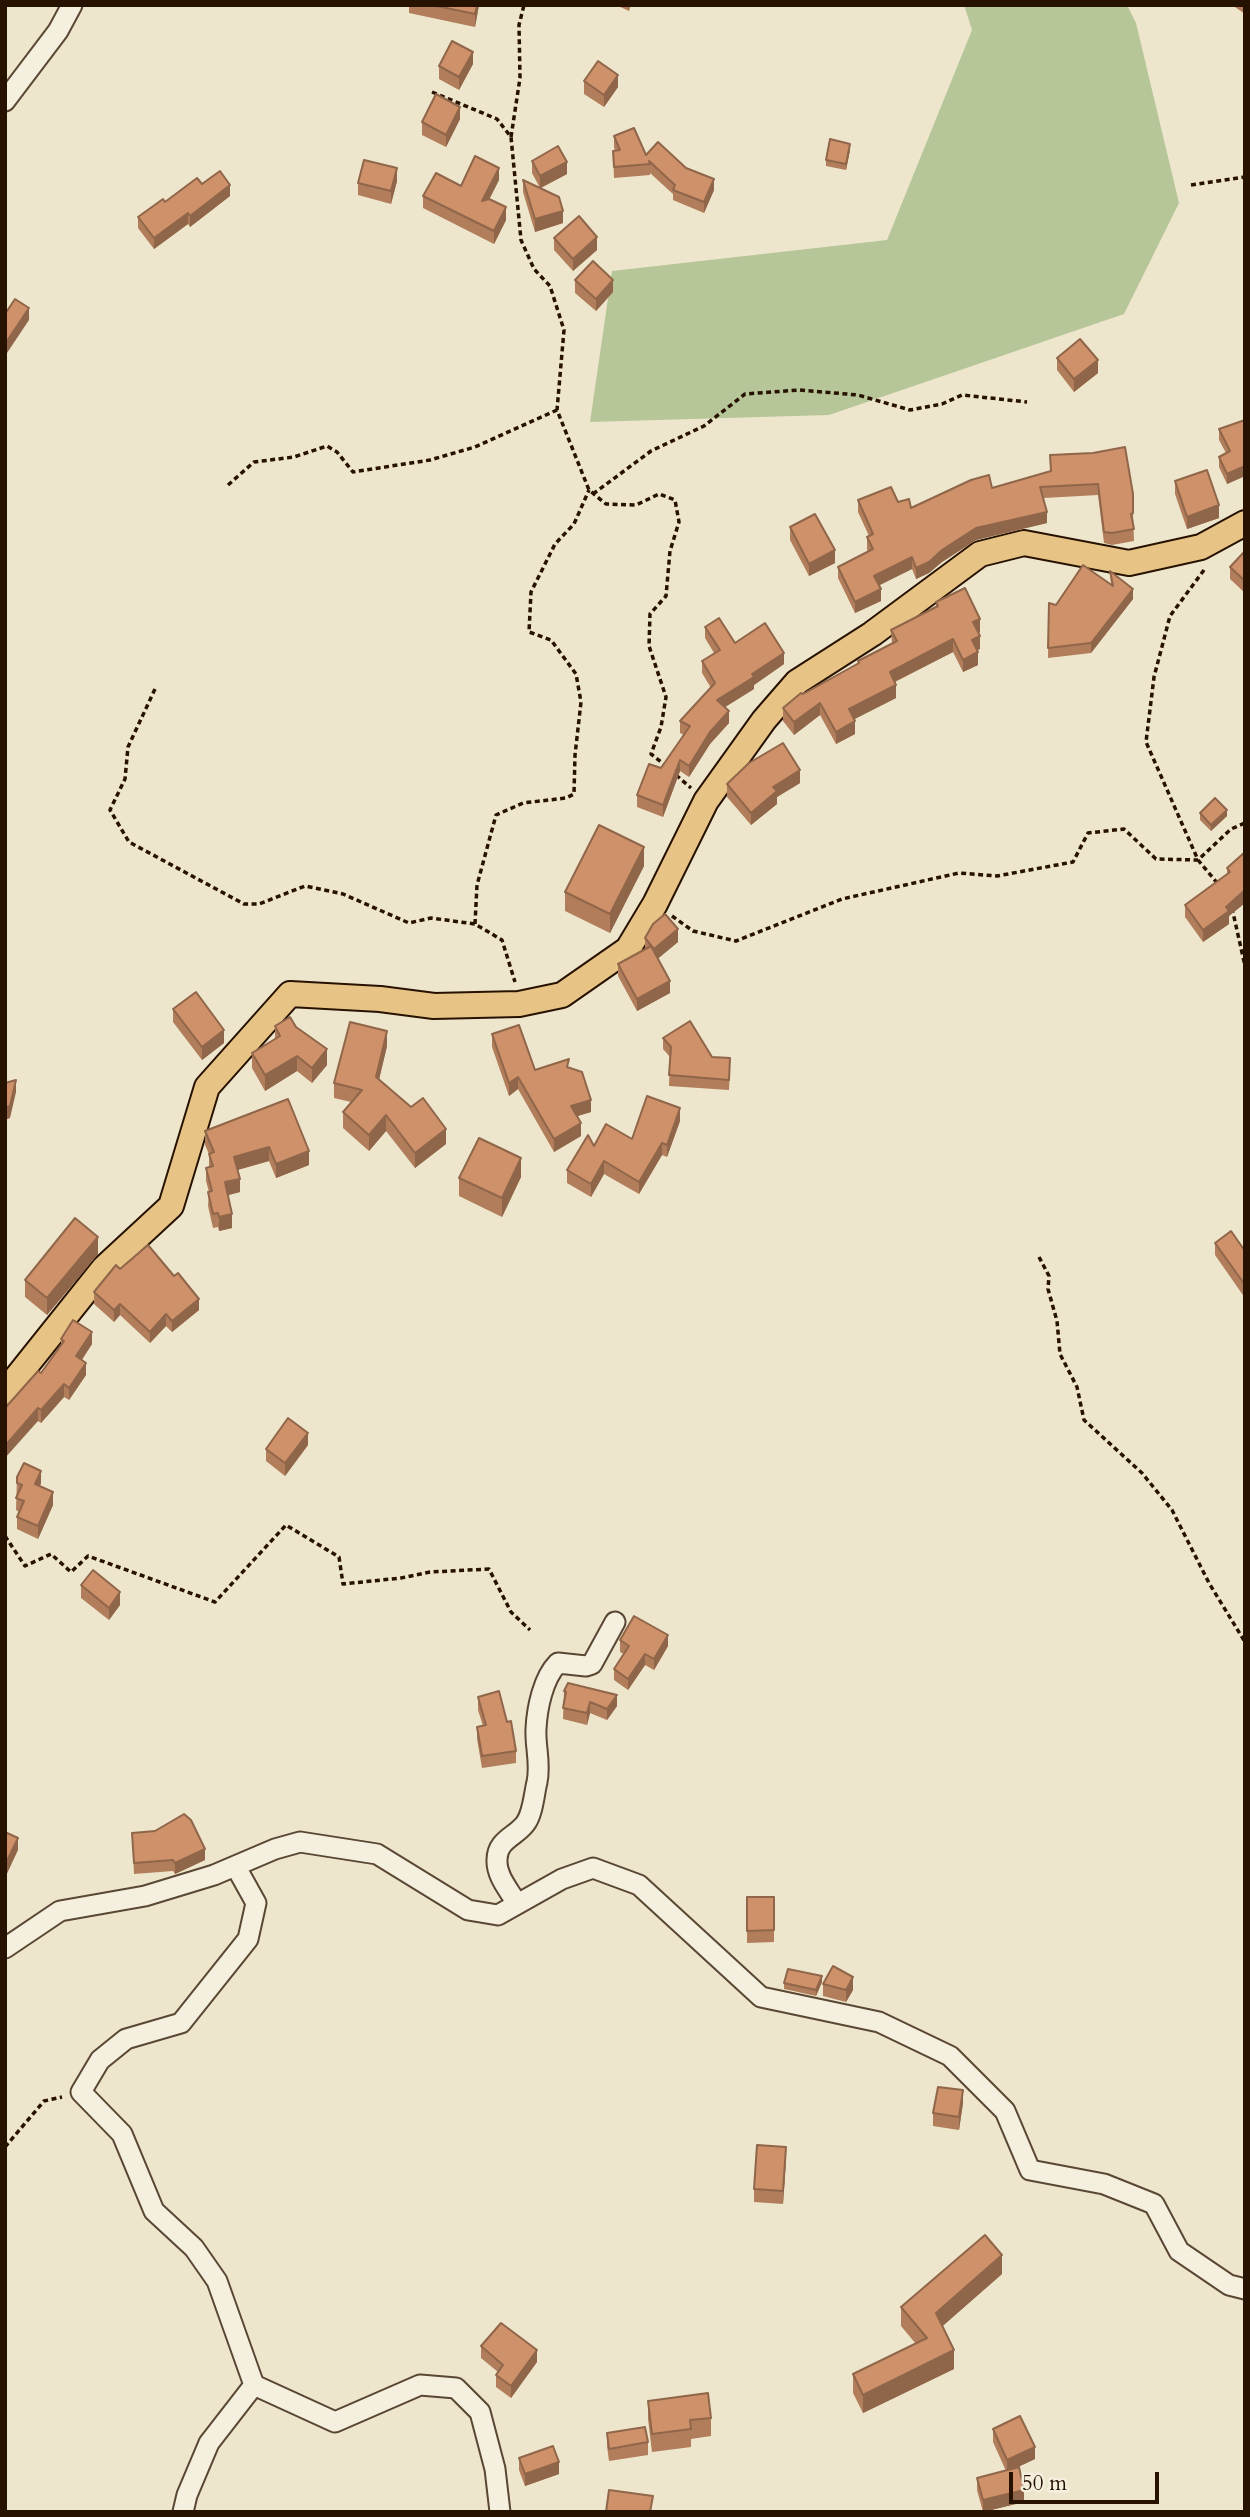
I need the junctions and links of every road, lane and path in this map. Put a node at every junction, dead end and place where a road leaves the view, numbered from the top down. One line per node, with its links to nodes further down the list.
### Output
1 (72, 5): 4 (street)
2 (524, 5): 5 (path)
3 (432, 92): 5 (path)
4 (5, 101)
5 (511, 137): 9 (path)
6 (1245, 177): 7 (path)
7 (1191, 185)
8 (1027, 402): 12 (path)
9 (557, 410): 10 (path); 11 (path)
10 (228, 485)
11 (589, 490): 12 (path); 22 (path)
12 (593, 494): 16 (path)
13 (1245, 523): 14 (main road)
14 (1201, 547): 16 (main road); 18 (path)
15 (155, 689): 22 (path)
16 (706, 801): 21 (main road)
17 (1245, 822): 18 (path)
18 (1198, 860): 19 (path); 21 (path)
19 (1223, 890)
20 (1231, 900): 23 (path)
21 (655, 904): 24 (main road)
22 (475, 924): 24 (path)
23 (1245, 966)
24 (519, 1004): 26 (main road)
25 (1040, 1256): 30 (path)
26 (5, 1392)
27 (5, 1536): 29 (path)
28 (615, 1622): 32 (street)
29 (530, 1630)
30 (1245, 1642)
31 (236, 1867): 32 (street); 33 (street); 34 (street)
32 (517, 1904): 36 (street)
33 (5, 1948)
34 (81, 2092): 35 (path); 37 (street)
35 (5, 2147)
36 (1245, 2289)
37 (254, 2385): 38 (street); 39 (street)
38 (183, 2512)
39 (500, 2512)

